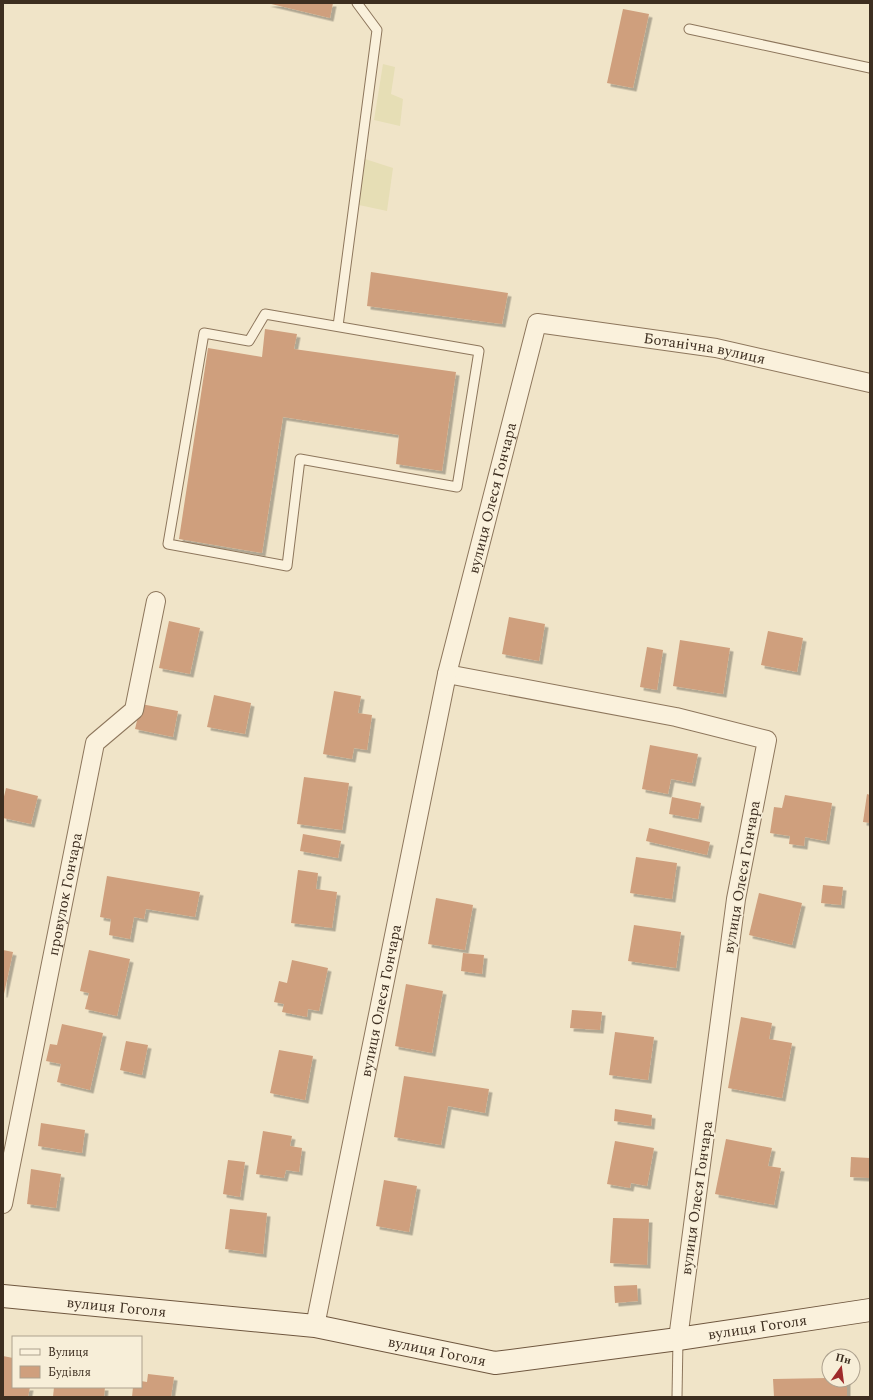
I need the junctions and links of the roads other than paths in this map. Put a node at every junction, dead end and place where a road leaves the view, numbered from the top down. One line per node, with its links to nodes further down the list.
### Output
1 (357, 3): 5 (lane)
2 (689, 29): 3 (lane)
3 (870, 68)
4 (537, 323): 6 (street, Ботанічна вулиця); 8 (street, вулиця Олеся Гончара)
5 (338, 326): 5 (lane)
6 (870, 383)
7 (156, 601): 9 (street, провулок Гончара)
8 (447, 674): 12 (street, вулиця Олеся Гончара); 13 (street, вулиця Олеся Гончара)
9 (3, 1204)
10 (3, 1296): 12 (street, вулиця Гоголя)
11 (870, 1310): 13 (street, вулиця Гоголя)
12 (314, 1326): 13 (street, вулиця Гоголя)
13 (678, 1339): 14 (lane)
14 (677, 1397)

